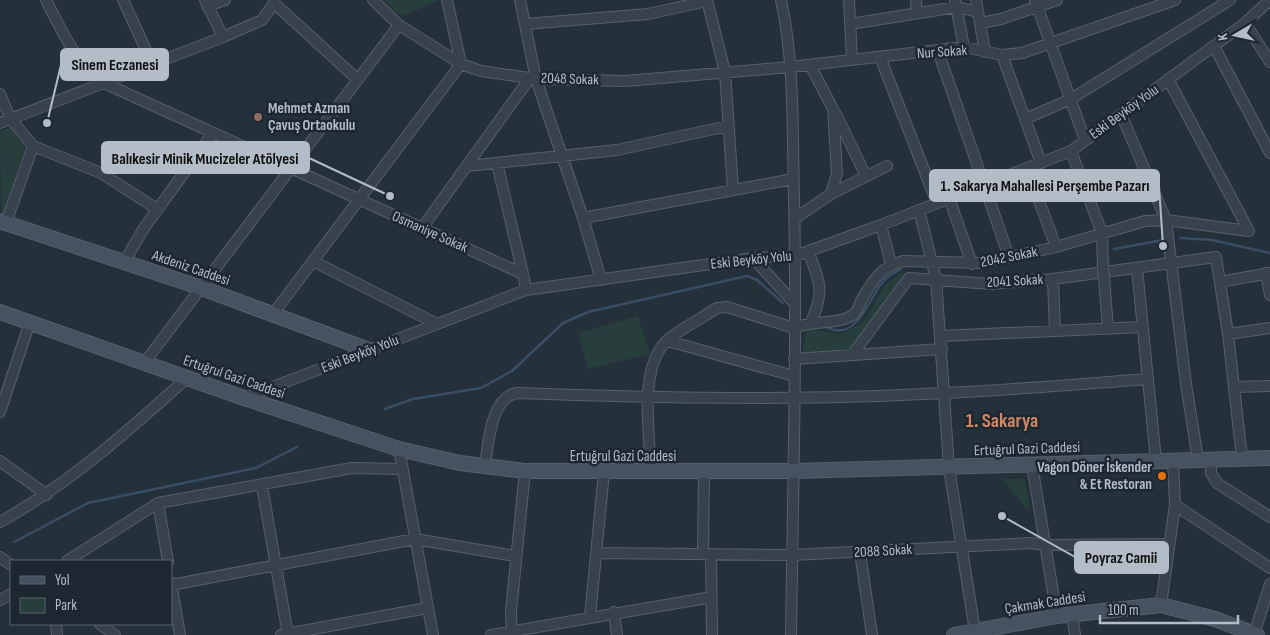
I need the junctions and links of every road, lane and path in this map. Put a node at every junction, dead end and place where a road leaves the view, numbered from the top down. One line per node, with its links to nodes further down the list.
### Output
1 (46, 0): 46 (street, Osmaniye Sokak)
2 (123, 0): 38 (street)
3 (225, 0): 17 (street)
4 (373, 0): 27 (street, 2048 Sokak)
5 (447, 0): 39 (street)
6 (520, 0): 25 (street)
7 (781, 0): 41 (street)
8 (849, 0): 26 (street)
9 (916, 0): 22 (street)
10 (976, 0): 21 (street)
11 (1057, 0): 20 (street)
12 (1175, 0): 18 (street, Nur Sokak)
13 (1230, 0): 48 (street)
14 (1270, 0): 24 (street, Eski Beyköy Yolu)
15 (274, 1): 28 (street); 44 (street)
16 (707, 1): 25 (street); 42 (street)
17 (206, 3): 28 (street)
18 (1151, 3): 29 (street, Nur Sokak)
19 (956, 4): 21 (street); 22 (street); 31 (street)
20 (1037, 4): 23 (street); 29 (street)
21 (978, 12): 23 (street)
22 (917, 13): 26 (street)
23 (981, 23): 33 (street)
24 (1245, 23): 30 (street, Eski Beyköy Yolu); 37 (street)
25 (525, 24): 43 (street)
26 (850, 24): 36 (street)
27 (398, 25): 39 (street, 2048 Sokak); 44 (street)
28 (223, 37): 38 (street)
29 (1050, 42): 34 (street, Nur Sokak); 48 (street)
30 (1214, 46): 45 (street, Eski Beyköy Yolu); 59 (street)
31 (964, 47): 32 (street, Nur Sokak); 33 (street, Nur Sokak)
32 (938, 51): 35 (street, Nur Sokak); 69 (street)
33 (985, 52): 34 (street, Nur Sokak)
34 (1002, 55): 52 (street)
35 (880, 58): 36 (street, Nur Sokak); 74 (street)
36 (852, 60): 40 (street, Nur Sokak)
37 (1270, 62)
38 (153, 64): 46 (street)
39 (461, 64): 43 (street, 2048 Sokak); 73 (street)
40 (810, 65): 41 (street, Nur Sokak); 49 (street)
41 (790, 67): 42 (street, 2048 Sokak); 68 (street)
42 (725, 72): 43 (street, 2048 Sokak); 54 (street)
43 (533, 78): 60 (street); 63 (street)
44 (357, 79): 65 (street)
45 (1168, 79): 50 (street, Eski Beyköy Yolu); 79 (street, 2042 Sokak)
46 (104, 83): 51 (street); 55 (street, Osmaniye Sokak)
47 (0, 94): 51 (street)
48 (1070, 99): 52 (street); 56 (street)
49 (833, 109): 67 (street); 71 (street)
50 (1121, 114): 56 (street, Eski Beyköy Yolu); 79 (street)
51 (10, 118): 53 (street); 57 (street)
52 (1025, 119): 62 (street)
53 (0, 123)
54 (728, 126): 60 (street); 70 (street)
55 (213, 133): 65 (street, Osmaniye Sokak); 75 (street)
56 (1085, 140): 58 (street, Eski Beyköy Yolu)
57 (33, 146): 75 (street); 80 (street)
58 (1070, 151): 62 (street, Eski Beyköy Yolu); 83 (street)
59 (1270, 153)
60 (562, 156): 61 (street); 77 (street)
61 (498, 163): 63 (street); 97 (street)
62 (1040, 163): 66 (street, Eski Beyköy Yolu)
63 (467, 166): 82 (street)
64 (887, 166): 67 (street)
65 (291, 168): 73 (street, Osmaniye Sokak); 102 (street)
66 (1027, 168): 69 (street, Eski Beyköy Yolu); 84 (street)
67 (866, 176): 71 (street)
68 (793, 179): 70 (street); 78 (street)
69 (983, 185): 72 (street, Eski Beyköy Yolu); 87 (street)
70 (733, 190): 77 (street)
71 (831, 194): 78 (street)
72 (949, 198): 74 (street, Eski Beyköy Yolu); 94 (street)
73 (358, 200): 82 (street, Osmaniye Sokak); 89 (street)
74 (937, 203): 76 (street, Eski Beyköy Yolu)
75 (158, 209): 90 (street)
76 (919, 210): 81 (street, Eski Beyköy Yolu); 91 (street)
77 (583, 218): 100 (street)
78 (794, 219): 86 (street)
79 (1166, 220): 83 (street, 2042 Sokak); 92 (street)
80 (3, 222): 90 (main road, Akdeniz Caddesi)
81 (881, 225): 85 (street, Eski Beyköy Yolu); 93 (street)
82 (422, 228): 97 (street, Osmaniye Sokak)
83 (1102, 233): 84 (street, 2042 Sokak); 113 (street)
84 (1056, 247): 87 (street, 2042 Sokak)
85 (808, 251): 86 (street, Eski Beyköy Yolu); 109 (street)
86 (795, 256): 88 (street, Eski Beyköy Yolu); 105 (street)
87 (1009, 257): 94 (street, 2042 Sokak)
88 (753, 258): 100 (street, Eski Beyköy Yolu); 105 (street)
89 (313, 261): 107 (street); 110 (street)
90 (124, 262): 102 (main road, Akdeniz Caddesi)
91 (933, 262): 93 (street, 2042 Sokak); 94 (street, 2042 Sokak); 98 (street)
92 (1172, 263): 95 (street, 2041 Sokak); 101 (street, 2041 Sokak); 138 (street)
93 (891, 264): 109 (street)
94 (972, 264)
95 (1137, 268): 99 (street, 2041 Sokak); 111 (street)
96 (1268, 273): 101 (street); 104 (street)
97 (523, 274): 103 (street)
98 (936, 279): 99 (street, 2041 Sokak); 117 (street); 121 (street, 2041 Sokak)
99 (1053, 279): 115 (street)
100 (601, 280): 103 (street, Eski Beyköy Yolu)
101 (1220, 282): 116 (street)
102 (199, 287): 107 (main road, Akdeniz Caddesi); 123 (street)
103 (526, 290): 110 (street, Eski Beyköy Yolu)
104 (1270, 295)
105 (795, 304): 112 (street)
106 (0, 312): 108 (main road, Ertuğrul Gazi Caddesi)
107 (273, 314): 120 (main road, Akdeniz Caddesi)
108 (30, 322): 123 (main road, Ertuğrul Gazi Caddesi); 133 (street)
109 (811, 322): 112 (street)
110 (437, 324): 120 (street, Eski Beyköy Yolu)
111 (1142, 327): 113 (street); 126 (street)
112 (794, 328): 118 (street); 122 (street)
113 (1108, 328): 115 (street)
114 (1270, 328): 116 (street)
115 (1055, 331): 117 (street)
116 (1228, 334): 128 (street)
117 (941, 336): 119 (street)
118 (668, 341): 124 (street); 130 (street)
119 (942, 349): 121 (street); 129 (street)
120 (369, 350): 132 (street, Eski Beyköy Yolu)
121 (852, 355): 122 (street)
122 (794, 359): 124 (street)
123 (145, 362): 125 (main road, Ertuğrul Gazi Caddesi)
124 (794, 376): 131 (street)
125 (187, 378): 132 (main road, Ertuğrul Gazi Caddesi); 151 (street)
126 (1148, 379): 129 (street); 140 (street)
127 (1270, 386): 128 (street)
128 (1235, 387): 135 (street)
129 (944, 394): 131 (street); 143 (street)
130 (648, 397): 131 (street); 142 (street); 148 (street)
131 (794, 397): 146 (street)
132 (244, 398): 134 (main road, Ertuğrul Gazi Caddesi)
133 (0, 412)
134 (399, 449): 142 (main road, Ertuğrul Gazi Caddesi); 144 (street)
135 (1242, 458): 136 (main road, Ertuğrul Gazi Caddesi); 138 (main road, Ertuğrul Gazi Caddesi)
136 (1270, 458)
137 (1173, 460): 138 (main road, Ertuğrul Gazi Caddesi); 140 (main road, Ertuğrul Gazi Caddesi); 153 (street)
138 (1204, 460): 154 (street)
139 (0, 461): 151 (street)
140 (1156, 461): 141 (main road, Ertuğrul Gazi Caddesi)
141 (1032, 465): 143 (main road, Ertuğrul Gazi Caddesi); 158 (street)
142 (484, 466): 145 (main road, Ertuğrul Gazi Caddesi)
143 (949, 468): 146 (main road, Ertuğrul Gazi Caddesi); 159 (street)
144 (403, 469): 150 (street); 156 (street)
145 (525, 471): 147 (main road, Ertuğrul Gazi Caddesi); 163 (street)
146 (793, 471): 149 (main road, Ertuğrul Gazi Caddesi); 164 (street)
147 (604, 472): 148 (main road, Ertuğrul Gazi Caddesi); 161 (street)
148 (651, 472): 149 (main road, Ertuğrul Gazi Caddesi)
149 (704, 472): 162 (street)
150 (262, 486): 152 (street); 167 (street)
151 (47, 495): 155 (street)
152 (158, 503): 165 (street); 166 (street)
153 (1175, 505): 157 (street); 168 (street)
154 (1270, 517)
155 (0, 522)
156 (415, 539): 163 (street); 167 (street); 174 (street)
157 (1169, 544): 158 (street, 2088 Sokak); 173 (street)
158 (1045, 545): 159 (street, 2088 Sokak); 178 (street)
159 (962, 548): 160 (street, 2088 Sokak); 180 (street)
160 (860, 552): 164 (street, 2088 Sokak); 192 (street)
161 (597, 553): 162 (street, 2088 Sokak); 177 (street)
162 (707, 554): 164 (street, 2088 Sokak); 172 (street)
163 (515, 556): 182 (street)
164 (792, 556): 191 (street)
165 (167, 558)
166 (70, 560)
167 (276, 564): 169 (street); 186 (street)
168 (1270, 568)
169 (172, 584)
170 (1270, 584): 183 (street)
171 (172, 590): 185 (street)
172 (712, 597): 175 (street); 190 (street)
173 (1161, 605): 176 (main road, Çakmak Caddesi); 183 (main road, Çakmak Caddesi)
174 (427, 608): 186 (street); 187 (street)
175 (614, 612): 177 (street); 189 (street)
176 (1072, 615): 178 (main road, Çakmak Caddesi); 194 (street)
177 (590, 616): 182 (street)
178 (1057, 616): 181 (main road, Çakmak Caddesi)
179 (101, 625): 184 (street)
180 (975, 631): 181 (main road, Çakmak Caddesi); 193 (main road, Çakmak Caddesi)
181 (991, 632)
182 (512, 633): 188 (street)
183 (1255, 634)
184 (115, 635)
185 (180, 635)
186 (286, 635)
187 (433, 635)
188 (491, 635)
189 (617, 635)
190 (712, 635)
191 (791, 635)
192 (872, 635)
193 (954, 635)
194 (1075, 635)

